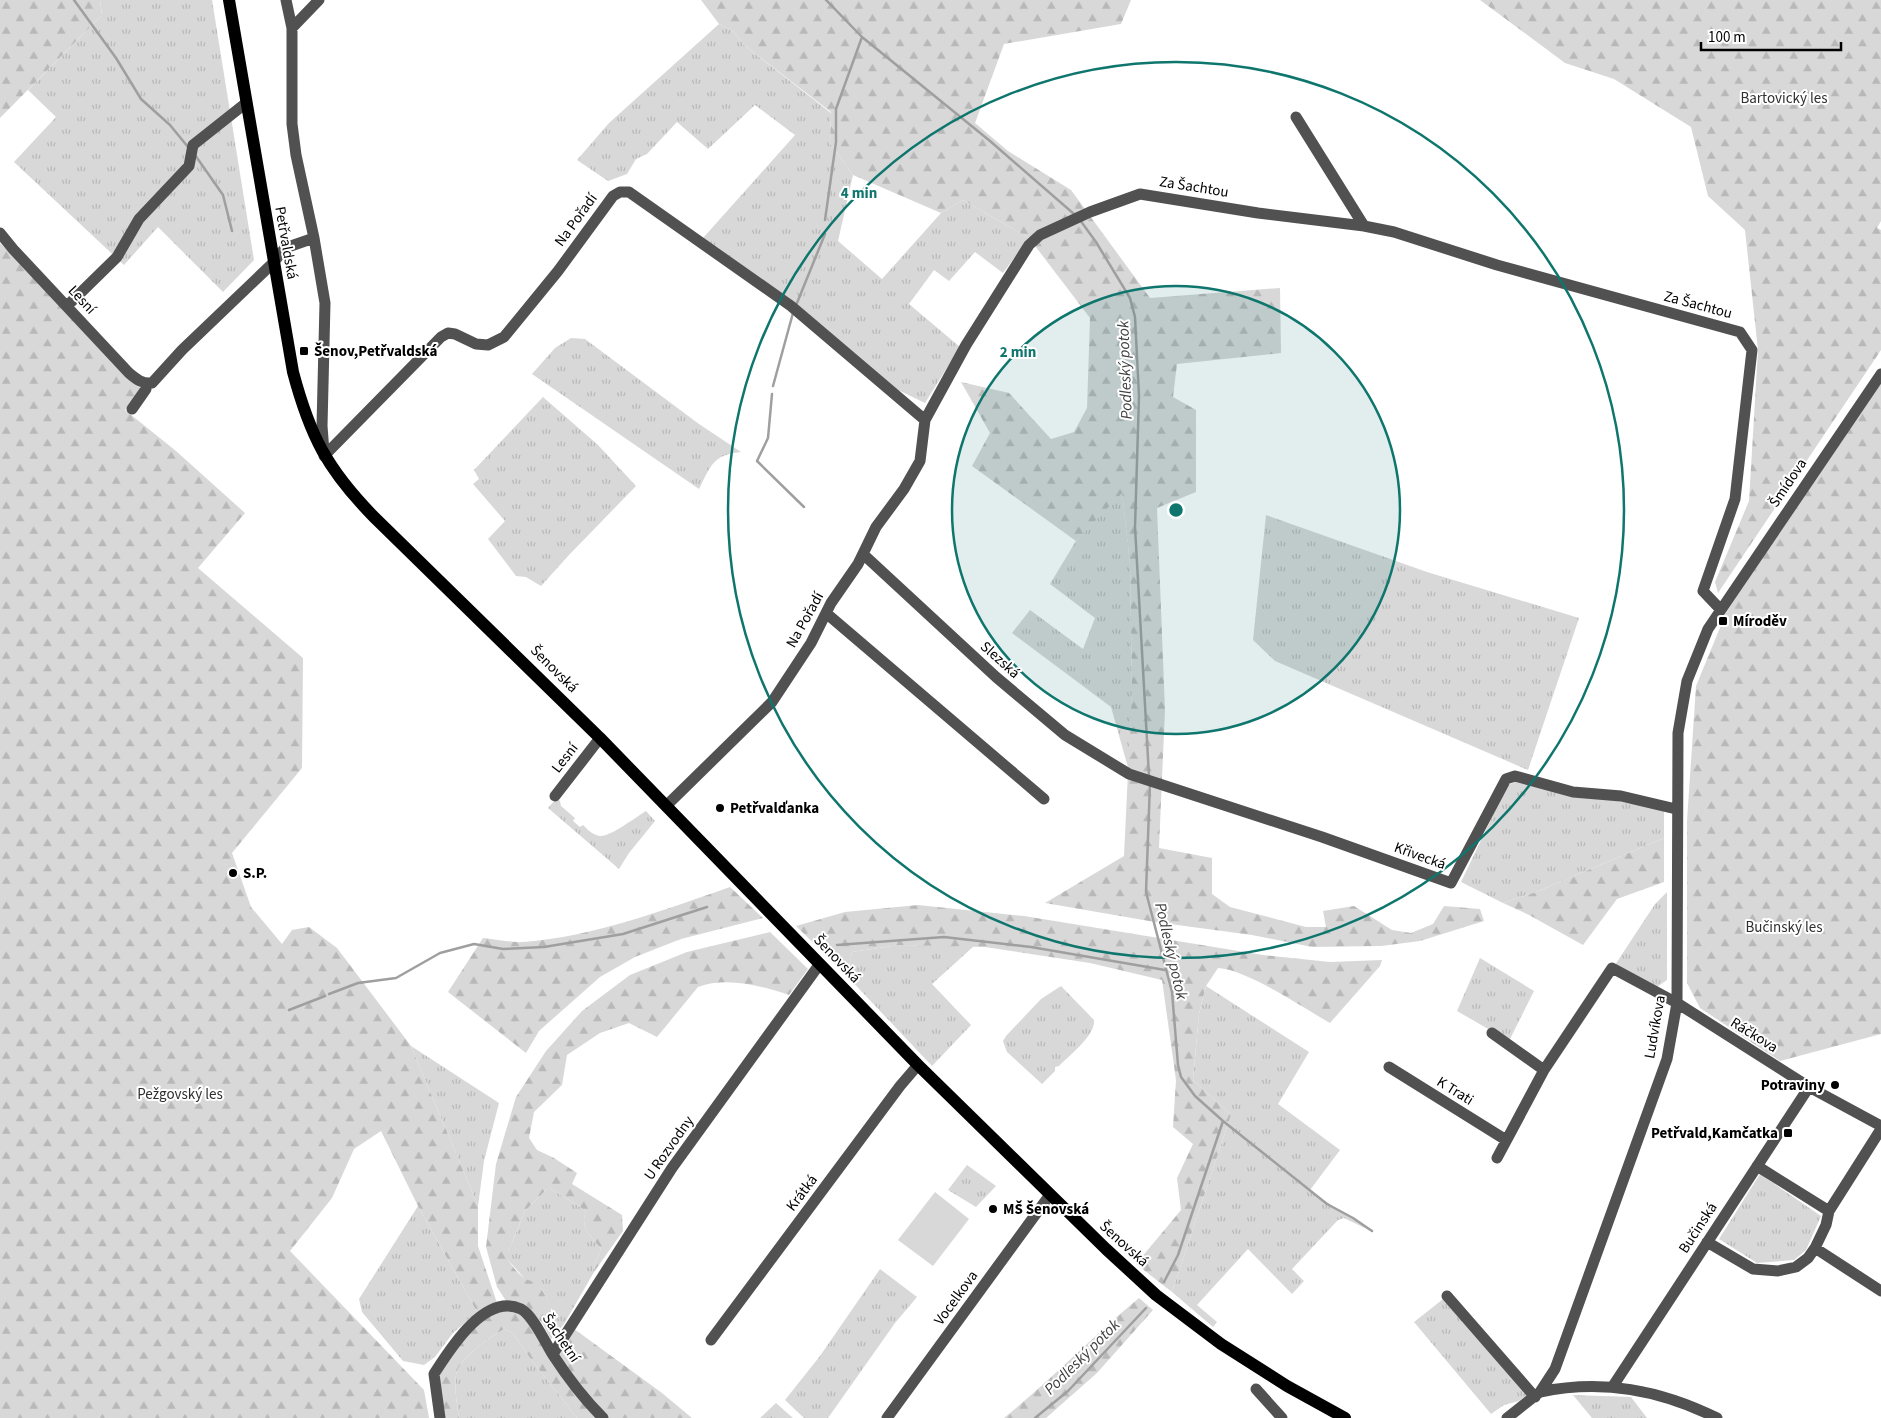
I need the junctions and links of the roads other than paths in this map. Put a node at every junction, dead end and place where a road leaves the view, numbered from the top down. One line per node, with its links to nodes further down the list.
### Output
1 (229, 0): 5 (main road, Petřvaldská)
2 (286, 0): 4 (street)
3 (319, 0): 4 (street)
4 (292, 28): 9 (street)
5 (246, 103): 11 (main road, Petřvaldská); 12 (street)
6 (1296, 117): 7 (street)
7 (1364, 226): 10 (street, Za Šachtou); 20 (street, Za Šachtou)
8 (0, 233): 12 (street, Lesní)
9 (314, 238): 11 (street); 17 (street)
10 (1029, 245): 16 (street, Na Pořadí)
11 (273, 263): 14 (street); 17 (main road, Petřvaldská)
12 (67, 306): 14 (street, Lesní)
13 (1881, 374): 20 (street, Šmídova)
14 (146, 384): 15 (street)
15 (132, 409)
16 (925, 420): 17 (street, Na Pořadí); 19 (street, Na Pořadí)
17 (324, 456): 18 (main road, Petřvaldská)
18 (341, 480): 22 (main road, Šenovská)
19 (863, 554): 21 (street, Na Pořadí); 23 (street, Slezská)
20 (1721, 610): 27 (street, Ludvíkova)
21 (826, 613): 25 (street); 26 (street, Na Pořadí)
22 (600, 738): 24 (street, Lesní); 26 (main road, Šenovská)
23 (1129, 774): 27 (street, Křivecká)
24 (555, 796)
25 (1044, 799)
26 (666, 806): 28 (main road, Šenovská)
27 (1676, 809): 29 (street, Ludvíkova)
28 (819, 965): 31 (main road, Šenovská); 46 (street, U Rozvodny)
29 (1677, 1003): 33 (street, Ráčkova); 34 (street, Ráčkova); 49 (street, Ludvíkova)
30 (1492, 1033): 33 (street)
31 (918, 1065): 39 (main road, Šenovská); 45 (street, Krátká)
32 (1389, 1067): 36 (street, K Trati)
33 (1544, 1070): 36 (street)
34 (1809, 1087): 35 (street, Ráčkova); 38 (street, Bučinská)
35 (1881, 1128): 40 (street, Ráčkova)
36 (1506, 1140): 37 (street)
37 (1497, 1158)
38 (1757, 1166): 40 (street); 41 (street, Bučinská)
39 (1049, 1196): 52 (street, Vocelkova); 54 (main road, Šenovská)
40 (1829, 1211): 42 (street, Ráčkova)
41 (1707, 1242): 42 (street, Ráčkova); 47 (street, Bučinská)
42 (1815, 1248): 43 (street)
43 (1881, 1291)
44 (1447, 1296): 49 (street)
45 (712, 1340)
46 (553, 1354): 50 (street, Šachetní); 51 (street, Šachetní)
47 (1613, 1386): 49 (street); 56 (street)
48 (1256, 1389): 53 (street)
49 (1538, 1395): 55 (street, Ludvíkova)
50 (440, 1418)
51 (603, 1418)
52 (887, 1418)
53 (1282, 1418)
54 (1345, 1418)
55 (1506, 1418)
56 (1717, 1418)

